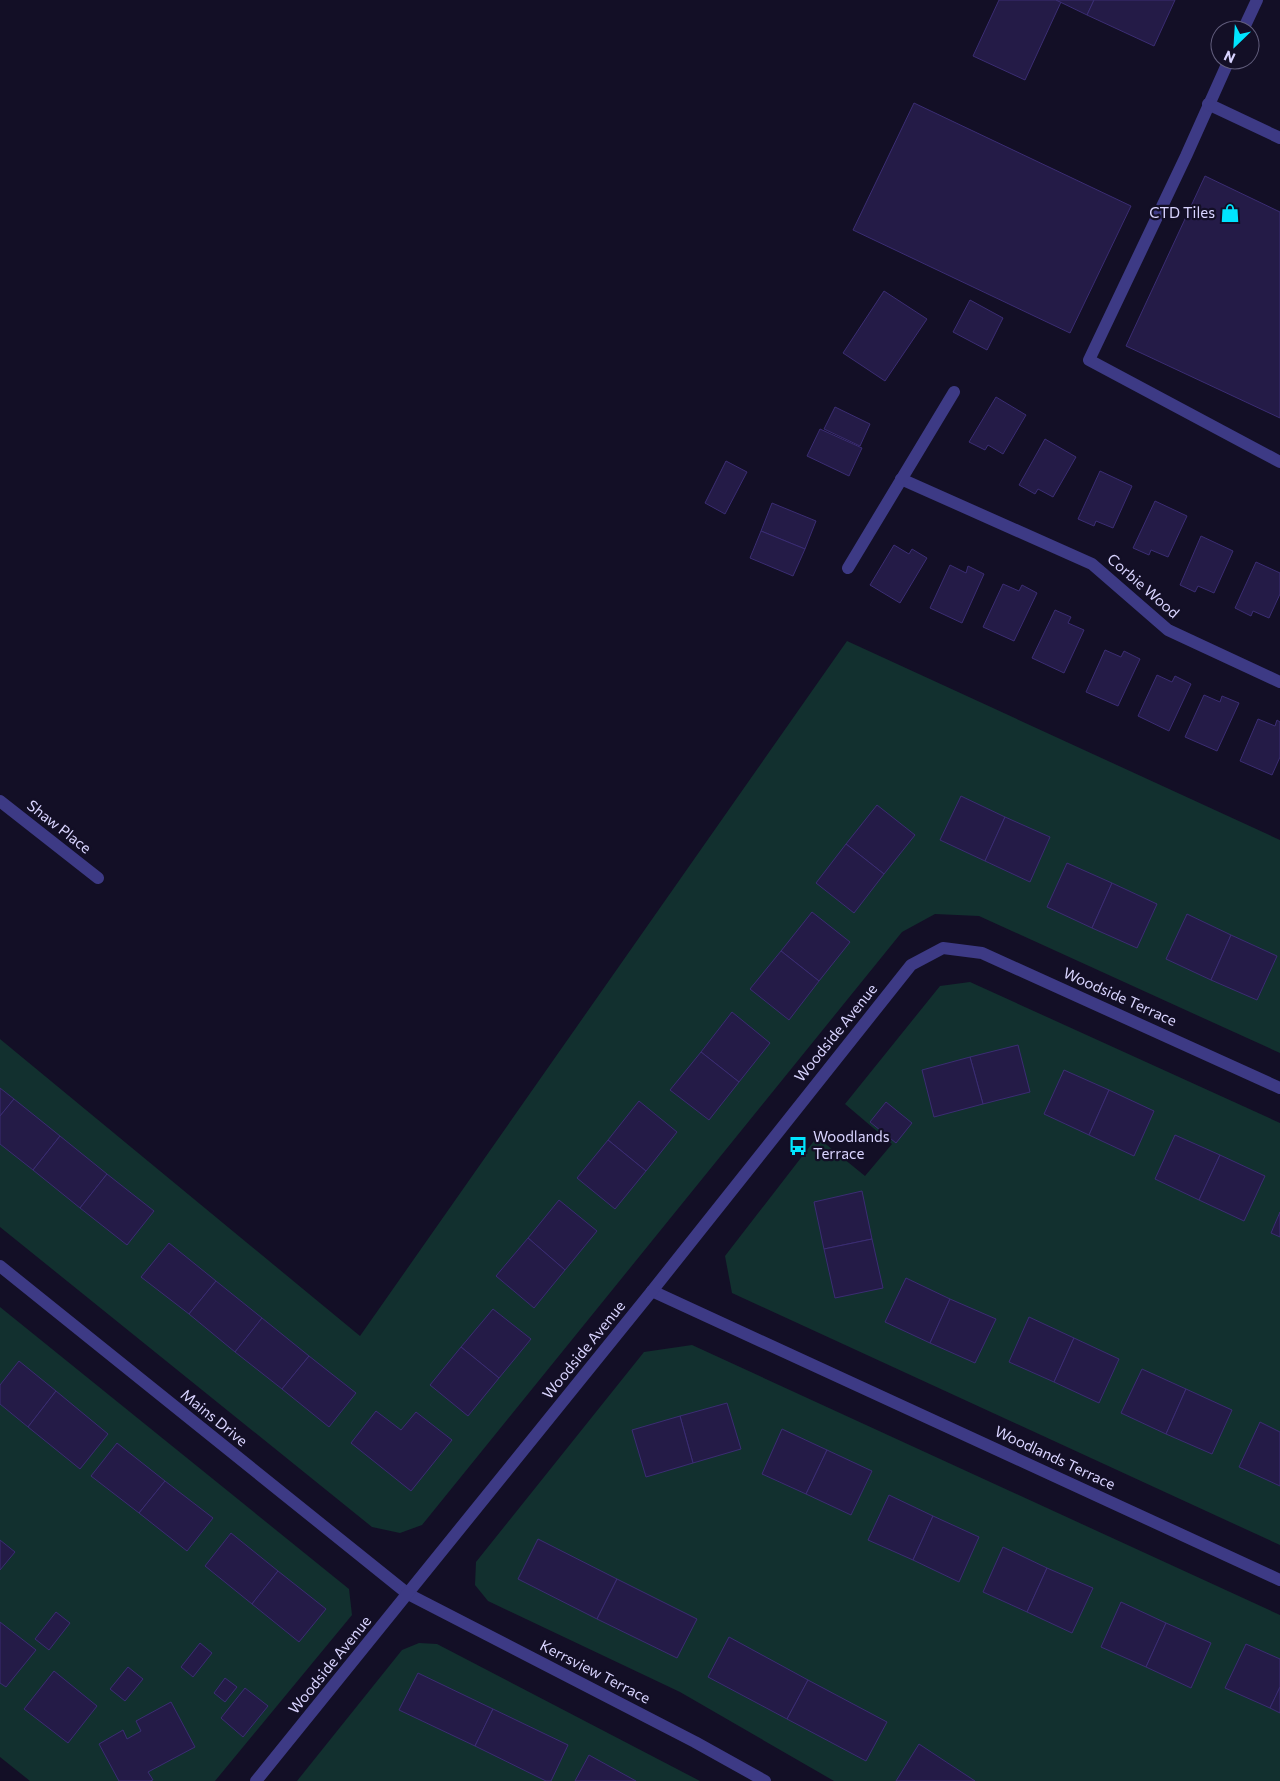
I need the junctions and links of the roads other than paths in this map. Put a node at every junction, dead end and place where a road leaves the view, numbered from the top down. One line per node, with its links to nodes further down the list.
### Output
1 (1257, 0): 2 (street)
2 (1248, 20)
3 (1224, 70): 4 (street)
4 (1208, 104): 5 (street); 7 (street)
5 (1280, 138)
6 (954, 392): 8 (street)
7 (1280, 462)
8 (901, 479): 9 (street); 10 (street, Corbie Wood)
9 (848, 568)
10 (1280, 682)
11 (0, 801): 12 (street, Shaw Place)
12 (98, 878)
13 (943, 948): 14 (street, Woodside Terrace); 16 (street, Woodside Avenue)
14 (1280, 1088)
15 (0, 1266): 18 (street, Mains Drive)
16 (652, 1291): 17 (street, Woodlands Terrace); 18 (street, Woodside Avenue)
17 (1280, 1580)
18 (408, 1594): 19 (street, Woodside Avenue); 20 (street, Kerrsview Terrace)
19 (256, 1781)
20 (766, 1781)

